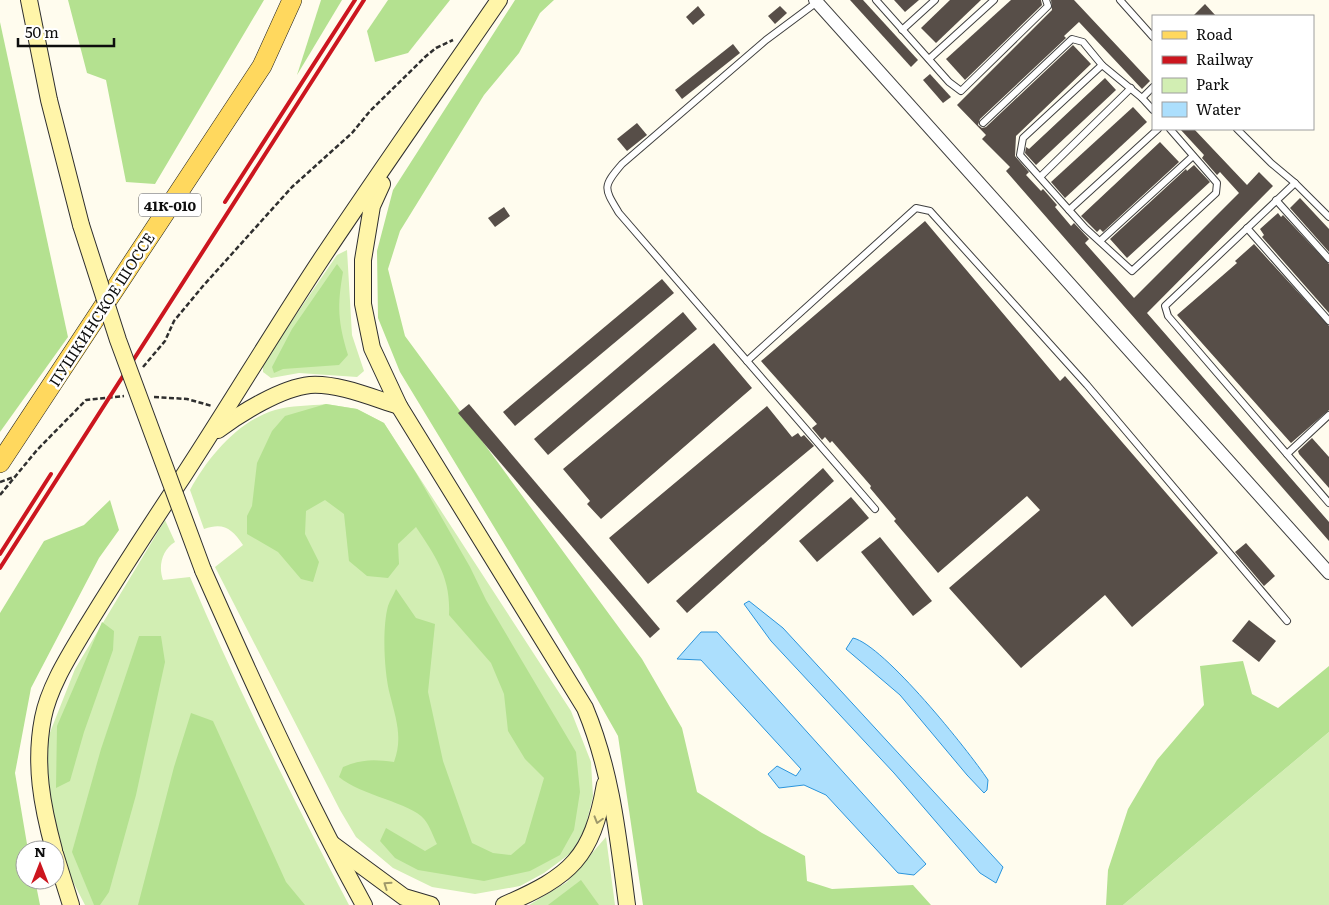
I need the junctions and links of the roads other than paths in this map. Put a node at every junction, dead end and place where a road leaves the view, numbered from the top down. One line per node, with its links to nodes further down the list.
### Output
1 (29, 0): 45 (street, bridge)
2 (292, 0): 38 (main road, ПУШКИНСКОЕ ШОССЕ / 41К-010)
3 (498, 0): 22 (street)
4 (876, 0): 10 (lane)
5 (935, 0): 10 (lane)
6 (994, 0): 12 (lane)
7 (1046, 0): 12 (lane)
8 (1120, 0): 11 (lane)
9 (816, 1): 33 (lane); 41 (street)
10 (902, 30): 12 (lane)
11 (1152, 36)
12 (929, 59)
13 (1102, 65): 14 (lane); 18 (lane); 24 (lane)
14 (1131, 88): 16 (lane); 24 (lane)
15 (1152, 88): 16 (lane)
16 (1142, 98): 17 (lane)
17 (1152, 109)
18 (984, 122)
19 (1157, 130): 27 (lane)
20 (1171, 130): 23 (lane)
21 (1238, 130): 25 (lane)
22 (395, 152): 34 (street); 36 (street)
23 (1193, 156): 30 (lane); 30 (lane)
24 (1040, 177): 27 (lane)
25 (1295, 183): 26 (lane); 28 (lane)
26 (1276, 200): 29 (lane); 31 (lane)
27 (1069, 210): 30 (lane)
28 (1329, 217)
29 (1247, 228): 32 (lane); 37 (lane)
30 (1100, 241)
31 (1329, 259)
32 (1329, 321)
33 (747, 362): 40 (lane); 42 (lane)
34 (399, 406): 36 (street); 43 (street)
35 (1329, 415): 37 (lane)
36 (210, 435): 44 (street)
37 (1287, 454): 39 (lane)
38 (0, 463)
39 (1329, 503)
40 (875, 509)
41 (1329, 573)
42 (1287, 621)
43 (608, 772): 50 (street, one-way to 50); 51 (street)
44 (51, 840)
45 (330, 843): 48 (street); 49 (street, one-way to 45)
46 (65, 889): 47 (street)
47 (69, 903)
48 (364, 905)
49 (430, 905)
50 (504, 905)
51 (627, 905)

